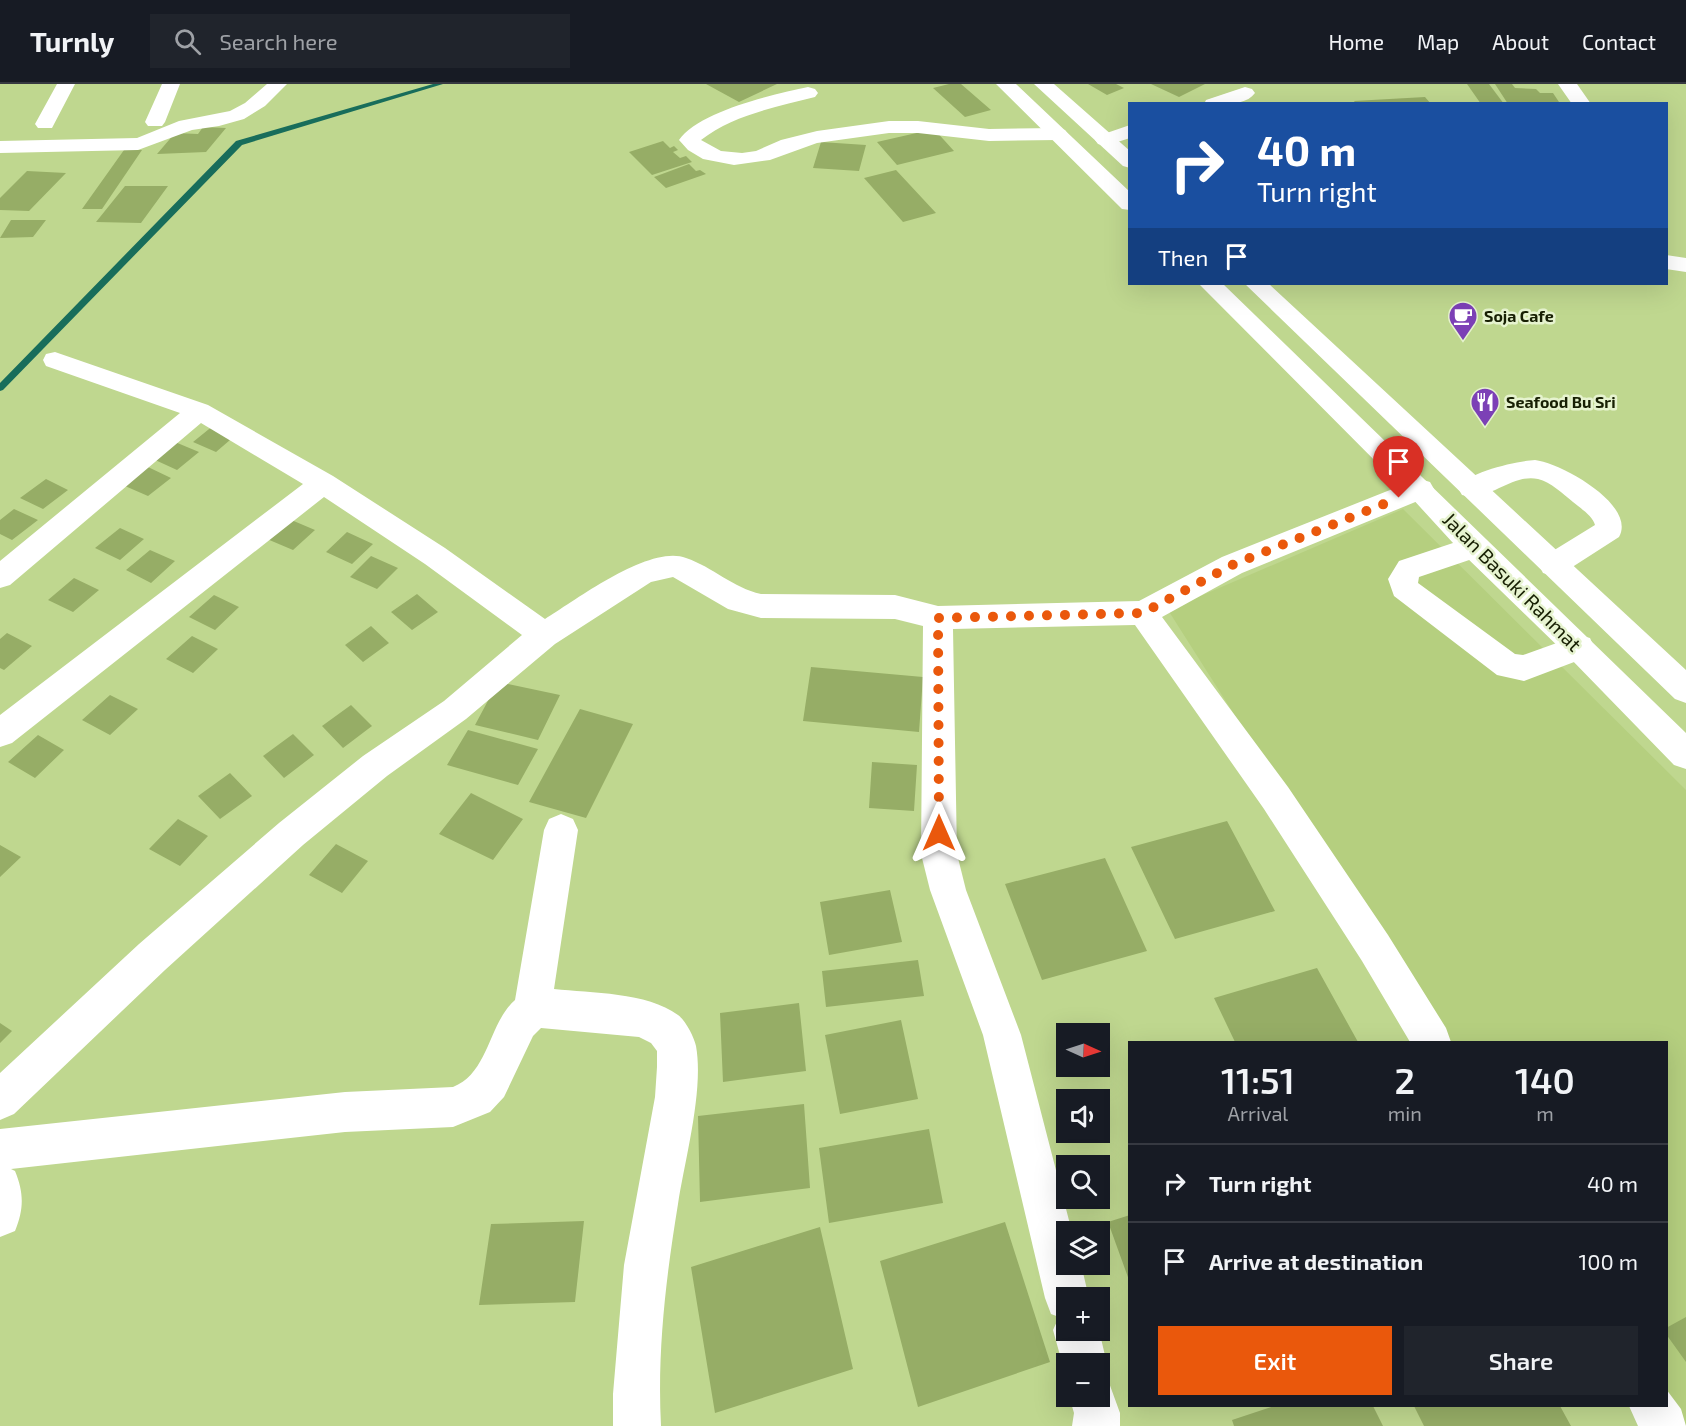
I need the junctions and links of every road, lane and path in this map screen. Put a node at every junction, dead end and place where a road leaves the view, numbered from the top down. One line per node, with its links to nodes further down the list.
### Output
1 (66, 84): 12 (main road)
2 (171, 84): 11 (main road)
3 (278, 84): 16 (main road)
4 (1005, 84): 14 (main road)
5 (1043, 84): 15 (main road)
6 (1567, 84): 10 (main road)
7 (808, 93): 14 (main road)
8 (1245, 93): 9 (main road)
9 (1219, 102)
10 (1580, 102)
11 (155, 122)
12 (45, 124)
13 (1128, 132): 15 (main road)
14 (1058, 134): 18 (main road)
15 (1105, 140): 17 (main road)
16 (0, 147)
17 (1127, 158)
18 (1128, 202)
19 (1668, 262): 20 (main road)
20 (1686, 265)
21 (1211, 285): 27 (main road, Jalan Basuki Rahmat)
22 (1257, 285): 26 (main road, Jalan Basuki Rahmat)
23 (55, 360): 24 (main road)
24 (199, 411): 25 (main road); 30 (main road)
25 (323, 483): 33 (main road); 36 (main road)
26 (1472, 488): 29 (main road, Jalan Basuki Rahmat); 29 (main road)
27 (1420, 489): 28 (main road, Jalan Basuki Rahmat); 31 (main road)
28 (1474, 548): 34 (main road, Jalan Basuki Rahmat); 34 (main road)
29 (1553, 565): 35 (main road, Jalan Basuki Rahmat)
30 (0, 577)
31 (1143, 613): 32 (main road); 40 (main road)
32 (938, 618): 33 (main road); 45 (main road)
33 (544, 635): 41 (main road)
34 (1579, 647): 37 (main road, Jalan Basuki Rahmat)
35 (1686, 690)
36 (0, 733)
37 (1686, 755)
38 (561, 830): 39 (main road)
39 (532, 1010): 42 (main road); 48 (main road)
40 (1431, 1041)
41 (0, 1100)
42 (0, 1150)
43 (0, 1186): 44 (main road)
44 (0, 1216)
45 (1064, 1287)
46 (1095, 1407): 49 (main road)
47 (1653, 1407): 50 (main road)
48 (637, 1426)
49 (1096, 1426)
50 (1665, 1426)

